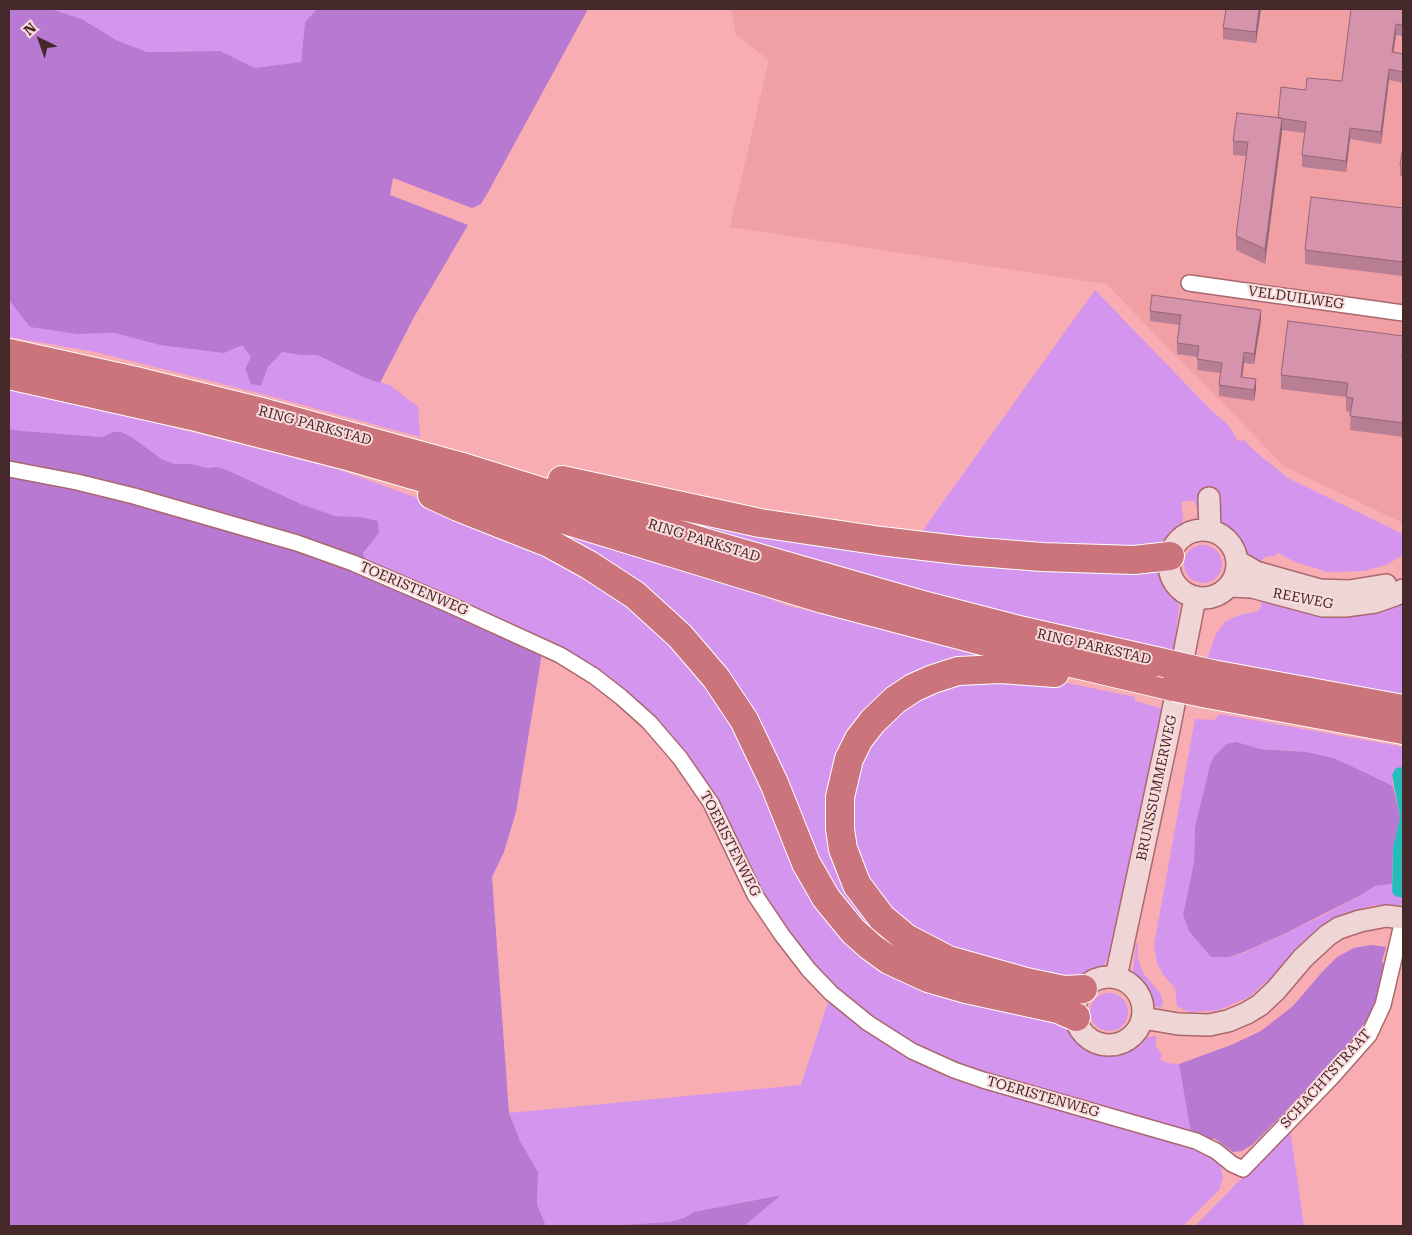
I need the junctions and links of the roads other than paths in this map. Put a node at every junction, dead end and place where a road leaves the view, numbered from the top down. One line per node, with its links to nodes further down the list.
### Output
1 (1189, 283): 2 (street, VELDUILWEG)
2 (1403, 313)
3 (9, 353): 5 (highway, RING PARKSTAD)
4 (9, 375): 6 (highway, RING PARKSTAD)
5 (410, 452): 10 (highway); 16 (highway, RING PARKSTAD)
6 (351, 457): 16 (highway, RING PARKSTAD); 23 (highway)
7 (9, 469): 25 (street, TOERISTENWEG)
8 (1209, 498): 9 (street)
9 (1210, 530): 10 (street); 11 (street)
10 (1170, 556): 15 (street)
11 (1238, 561): 12 (street, REEWEG); 13 (street)
12 (1403, 580)
13 (1230, 586): 14 (street, REEWEG); 15 (street)
14 (1403, 590)
15 (1196, 598): 21 (street, BRUNSSUMMERWEG)
16 (1158, 672): 17 (highway, RING PARKSTAD, bridge); 22 (highway)
17 (1210, 684): 18 (highway, RING PARKSTAD); 19 (highway, RING PARKSTAD)
18 (1403, 709)
19 (1403, 730)
20 (1403, 919): 24 (street); 25 (street, SCHACHTSTRAAT)
21 (1116, 978): 22 (street); 24 (street)
22 (1083, 989): 23 (street)
23 (1076, 1017): 24 (street)
24 (1143, 1018)
25 (1242, 1168)

